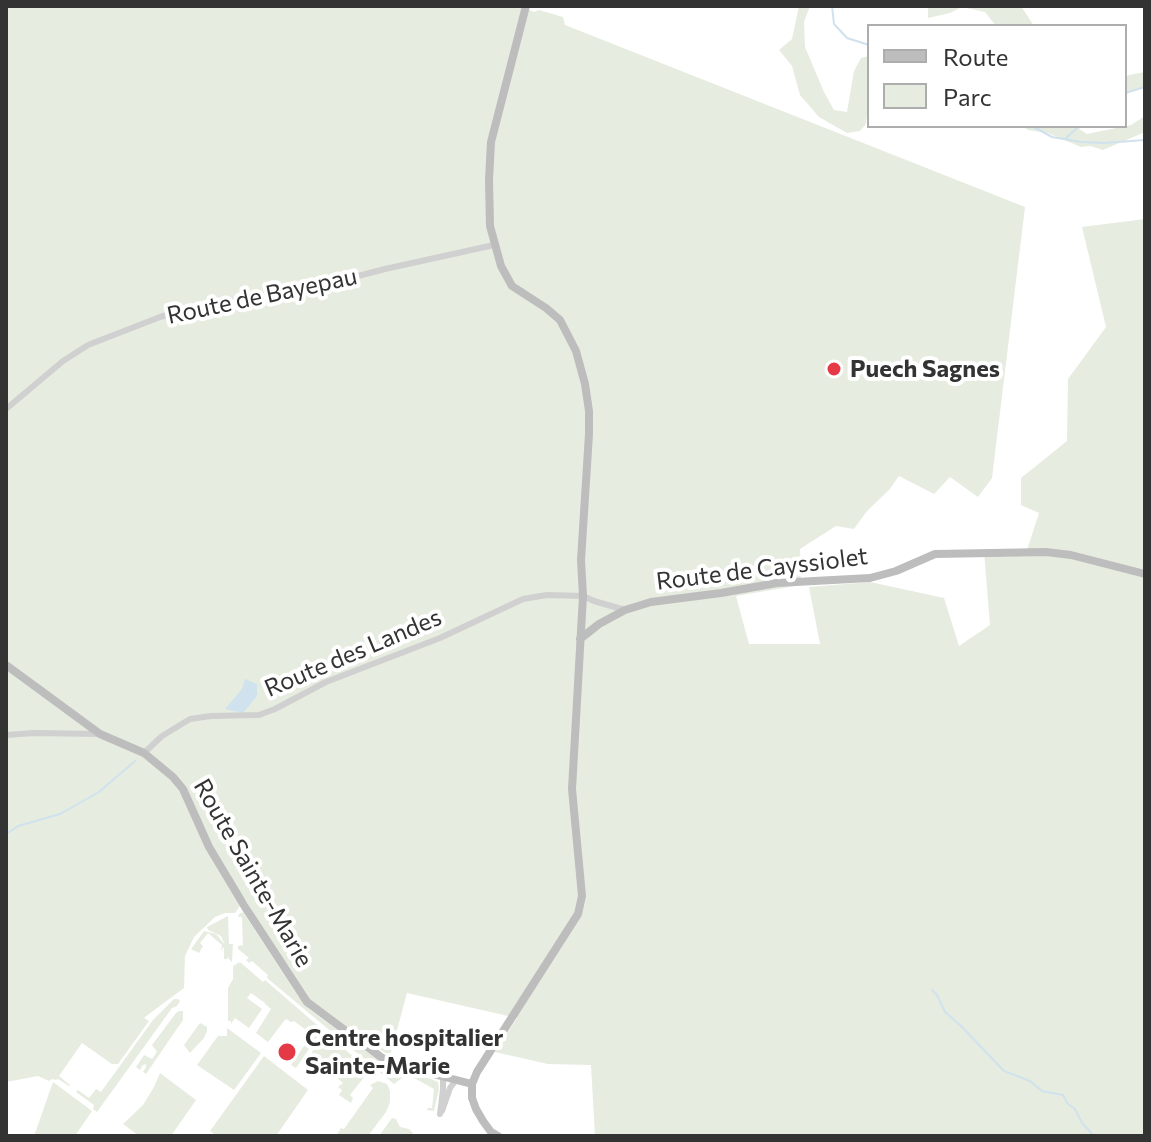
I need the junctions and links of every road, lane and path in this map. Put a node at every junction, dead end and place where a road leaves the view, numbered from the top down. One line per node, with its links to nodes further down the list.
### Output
1 (526, 6): 2 (street)
2 (494, 245): 3 (street, Route de Bayepau); 5 (street)
3 (6, 409)
4 (1145, 574): 6 (street, Route de Cayssiolet)
5 (583, 596): 6 (street, Route des Landes); 7 (street); 11 (street, Route des Landes)
6 (625, 610): 7 (street, Route de Cayssiolet)
7 (580, 639): 14 (street)
8 (6, 665): 9 (street, Route Sainte-Marie)
9 (100, 734): 10 (street); 11 (street, Route Sainte-Marie)
10 (6, 735)
11 (144, 753): 12 (street, Route Sainte-Marie)
12 (443, 1076): 13 (street, Route Sainte-Marie); 13 (street)
13 (456, 1080): 14 (street, Route Sainte-Marie)
14 (472, 1084): 15 (street)
15 (498, 1136)

